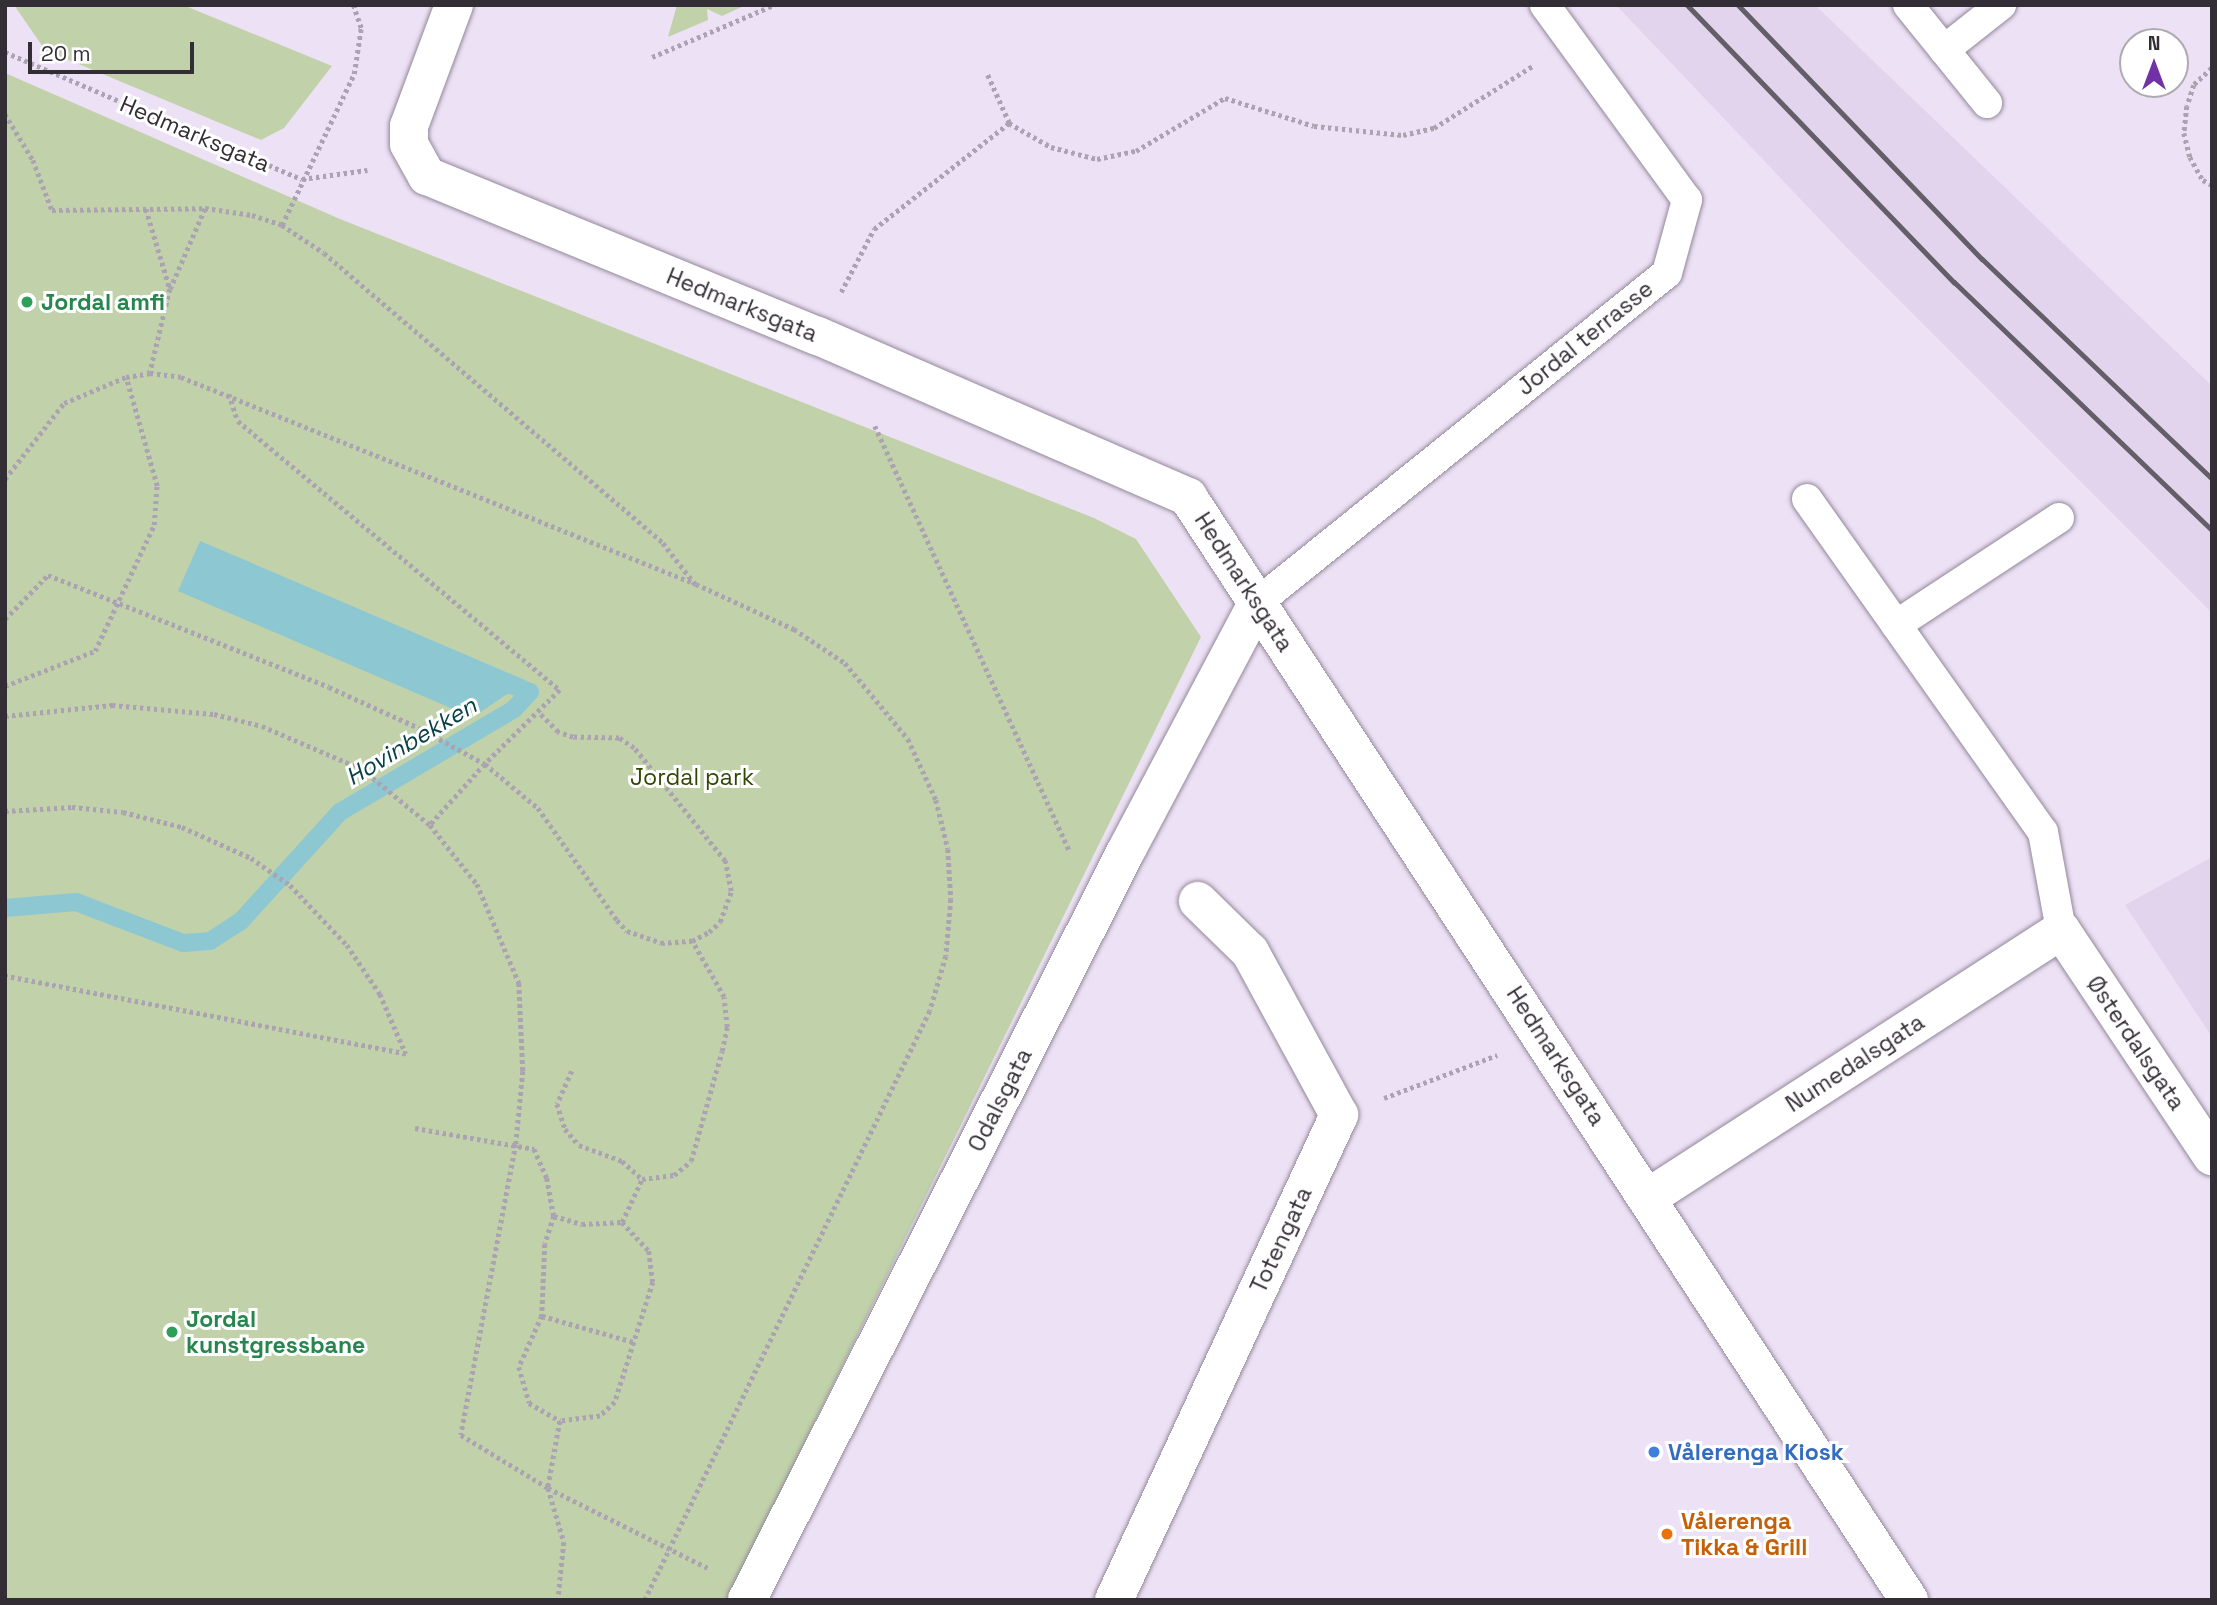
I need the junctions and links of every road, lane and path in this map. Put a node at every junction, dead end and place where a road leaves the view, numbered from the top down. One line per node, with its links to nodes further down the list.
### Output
1 (354, 5): 17 (path)
2 (454, 5): 16 (street)
3 (774, 5): 10 (path)
4 (1545, 5): 7 (lane, Jordal terrasse)
5 (1908, 5): 8 (lane)
6 (2001, 5): 8 (lane)
7 (1573, 41): 15 (path); 32 (lane, Jordal terrasse)
8 (1944, 50): 13 (lane)
9 (5, 52): 17 (path, Hedmarksgata)
10 (652, 57)
11 (2212, 68): 18 (path)
12 (987, 74): 15 (path)
13 (1987, 103)
14 (5, 114): 20 (path)
15 (1009, 123): 23 (path)
16 (416, 163): 17 (path); 23 (street, Hedmarksgata)
17 (302, 179): 21 (path)
18 (2212, 185)
19 (205, 208): 20 (path); 21 (path); 22 (path)
20 (146, 209): 22 (path)
21 (282, 225): 31 (path)
22 (170, 289): 24 (path)
23 (818, 336): 32 (street, Hedmarksgata)
24 (150, 373): 25 (path); 26 (path)
25 (126, 377): 28 (path); 33 (path)
26 (229, 394): 31 (path); 37 (path)
27 (875, 426): 43 (path)
28 (5, 479)
29 (1807, 499): 35 (lane)
30 (2059, 518): 35 (lane)
31 (696, 584): 61 (path)
32 (1257, 603): 43 (street, Odalsgata); 47 (street, Hedmarksgata)
33 (118, 605): 34 (path); 36 (path); 39 (path)
34 (5, 619)
35 (1896, 625): 44 (lane)
36 (5, 686)
37 (538, 712): 39 (path); 45 (path)
38 (5, 716): 41 (path)
39 (485, 764): 41 (path); 45 (path)
40 (5, 811): 46 (path)
41 (430, 825): 51 (path)
42 (1198, 901): 49 (street)
43 (1096, 909): 62 (street, Odalsgata)
44 (2061, 930): 52 (street, Østerdalsgata); 54 (street, Numedalsgata)
45 (692, 941): 53 (path)
46 (5, 976)
47 (1544, 1037): 49 (path); 54 (street, Hedmarksgata)
48 (572, 1072): 53 (path)
49 (1339, 1115): 65 (street, Totengata)
50 (415, 1128): 51 (path)
51 (516, 1144): 55 (path); 60 (path)
52 (2212, 1156)
53 (642, 1179): 56 (path)
54 (1649, 1197): 66 (street, Hedmarksgata)
55 (554, 1216): 56 (path); 57 (path)
56 (622, 1222): 58 (path)
57 (542, 1317): 58 (path); 59 (path)
58 (634, 1342): 59 (path)
59 (560, 1421): 60 (path)
60 (548, 1488): 61 (path); 63 (path)
61 (669, 1549): 62 (path); 64 (path)
62 (749, 1594)
63 (558, 1600)
64 (645, 1600)
65 (1114, 1600)
66 (1909, 1600)

